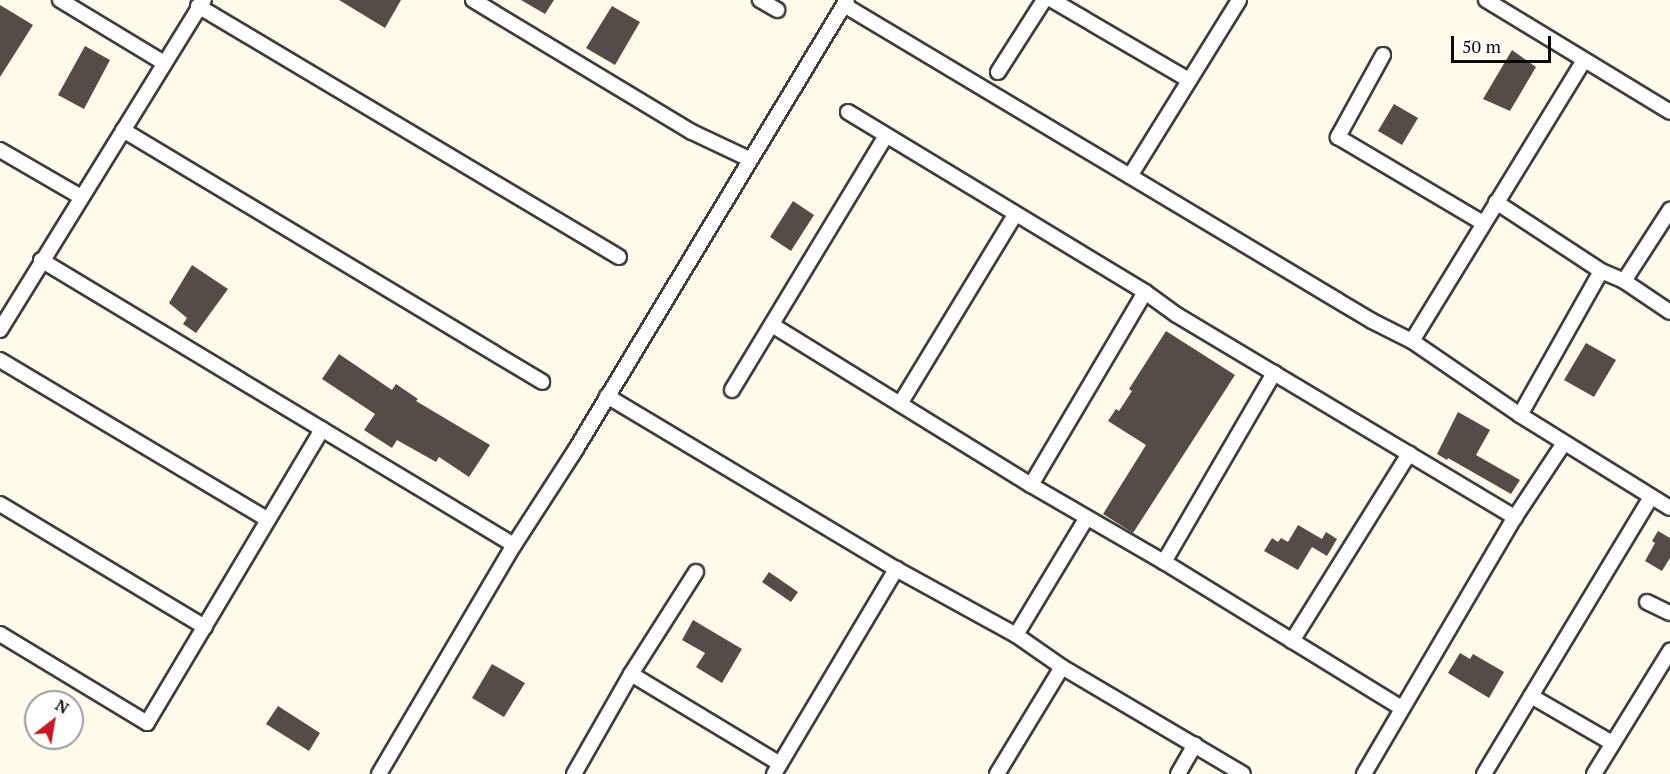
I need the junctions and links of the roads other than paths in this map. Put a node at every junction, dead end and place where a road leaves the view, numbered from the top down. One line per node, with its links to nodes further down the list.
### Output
1 (60, 0): 13 (street)
2 (473, 0): 21 (street)
3 (760, 0): 10 (street)
4 (1044, 0): 14 (street)
5 (1052, 0): 15 (street)
6 (1239, 0): 15 (street)
7 (1486, 0): 12 (street)
8 (201, 3): 13 (street); 28 (street)
9 (845, 3): 21 (street); 22 (street)
10 (777, 10)
11 (1383, 55): 27 (street)
12 (1584, 60): 17 (street); 24 (street)
13 (164, 63): 18 (street)
14 (998, 72)
15 (1189, 80): 22 (street)
16 (848, 112): 19 (street)
17 (1670, 112)
18 (123, 130): 23 (street); 39 (street)
19 (886, 136): 26 (street); 34 (street)
20 (0, 150): 23 (street)
21 (749, 159): 41 (street)
22 (1130, 176): 36 (street)
23 (81, 197): 29 (street)
24 (1496, 202): 27 (street); 30 (street)
25 (1670, 210): 31 (street)
26 (1015, 215): 32 (street); 42 (street)
27 (1483, 223): 36 (street)
28 (619, 257)
29 (41, 260): 35 (street); 44 (street)
30 (1600, 271): 31 (street); 43 (street)
31 (1623, 281): 33 (street)
32 (1145, 292): 38 (street); 47 (street)
33 (1670, 312)
34 (772, 325): 40 (street); 42 (street)
35 (0, 330)
36 (1412, 341): 43 (street)
37 (0, 360): 53 (street)
38 (1274, 373): 46 (street); 55 (street)
39 (542, 382)
40 (732, 390)
41 (607, 396): 54 (street); 56 (street)
42 (900, 404): 47 (street)
43 (1520, 415): 45 (street)
44 (322, 429): 53 (street); 54 (street)
45 (1564, 443): 48 (street); 51 (street)
46 (1409, 454): 51 (street); 63 (street)
47 (1030, 485): 52 (street)
48 (1651, 497): 50 (street); 67 (street)
49 (0, 504): 60 (street)
50 (1670, 508)
51 (1515, 517): 68 (street)
52 (1086, 519): 55 (street); 62 (street)
53 (268, 520): 60 (street)
54 (514, 545): 72 (street)
55 (1164, 562): 63 (street)
56 (896, 569): 62 (street); 71 (street)
57 (696, 572): 66 (street)
58 (1647, 602): 59 (street)
59 (1670, 613)
60 (205, 627): 61 (street)
61 (0, 634)
62 (1016, 635): 65 (street)
63 (1292, 641): 68 (street)
64 (1670, 651): 69 (street)
65 (1062, 667): 70 (street); 74 (street)
66 (631, 674): 71 (street); 73 (street)
67 (1531, 696): 69 (street); 78 (street)
68 (1401, 708): 77 (street)
69 (1612, 743): 79 (street)
70 (1195, 745): 75 (street); 76 (street)
71 (777, 769)
72 (379, 774)
73 (574, 774)
74 (997, 774)
75 (1178, 774)
76 (1243, 774)
77 (1364, 774)
78 (1484, 774)
79 (1594, 774)

